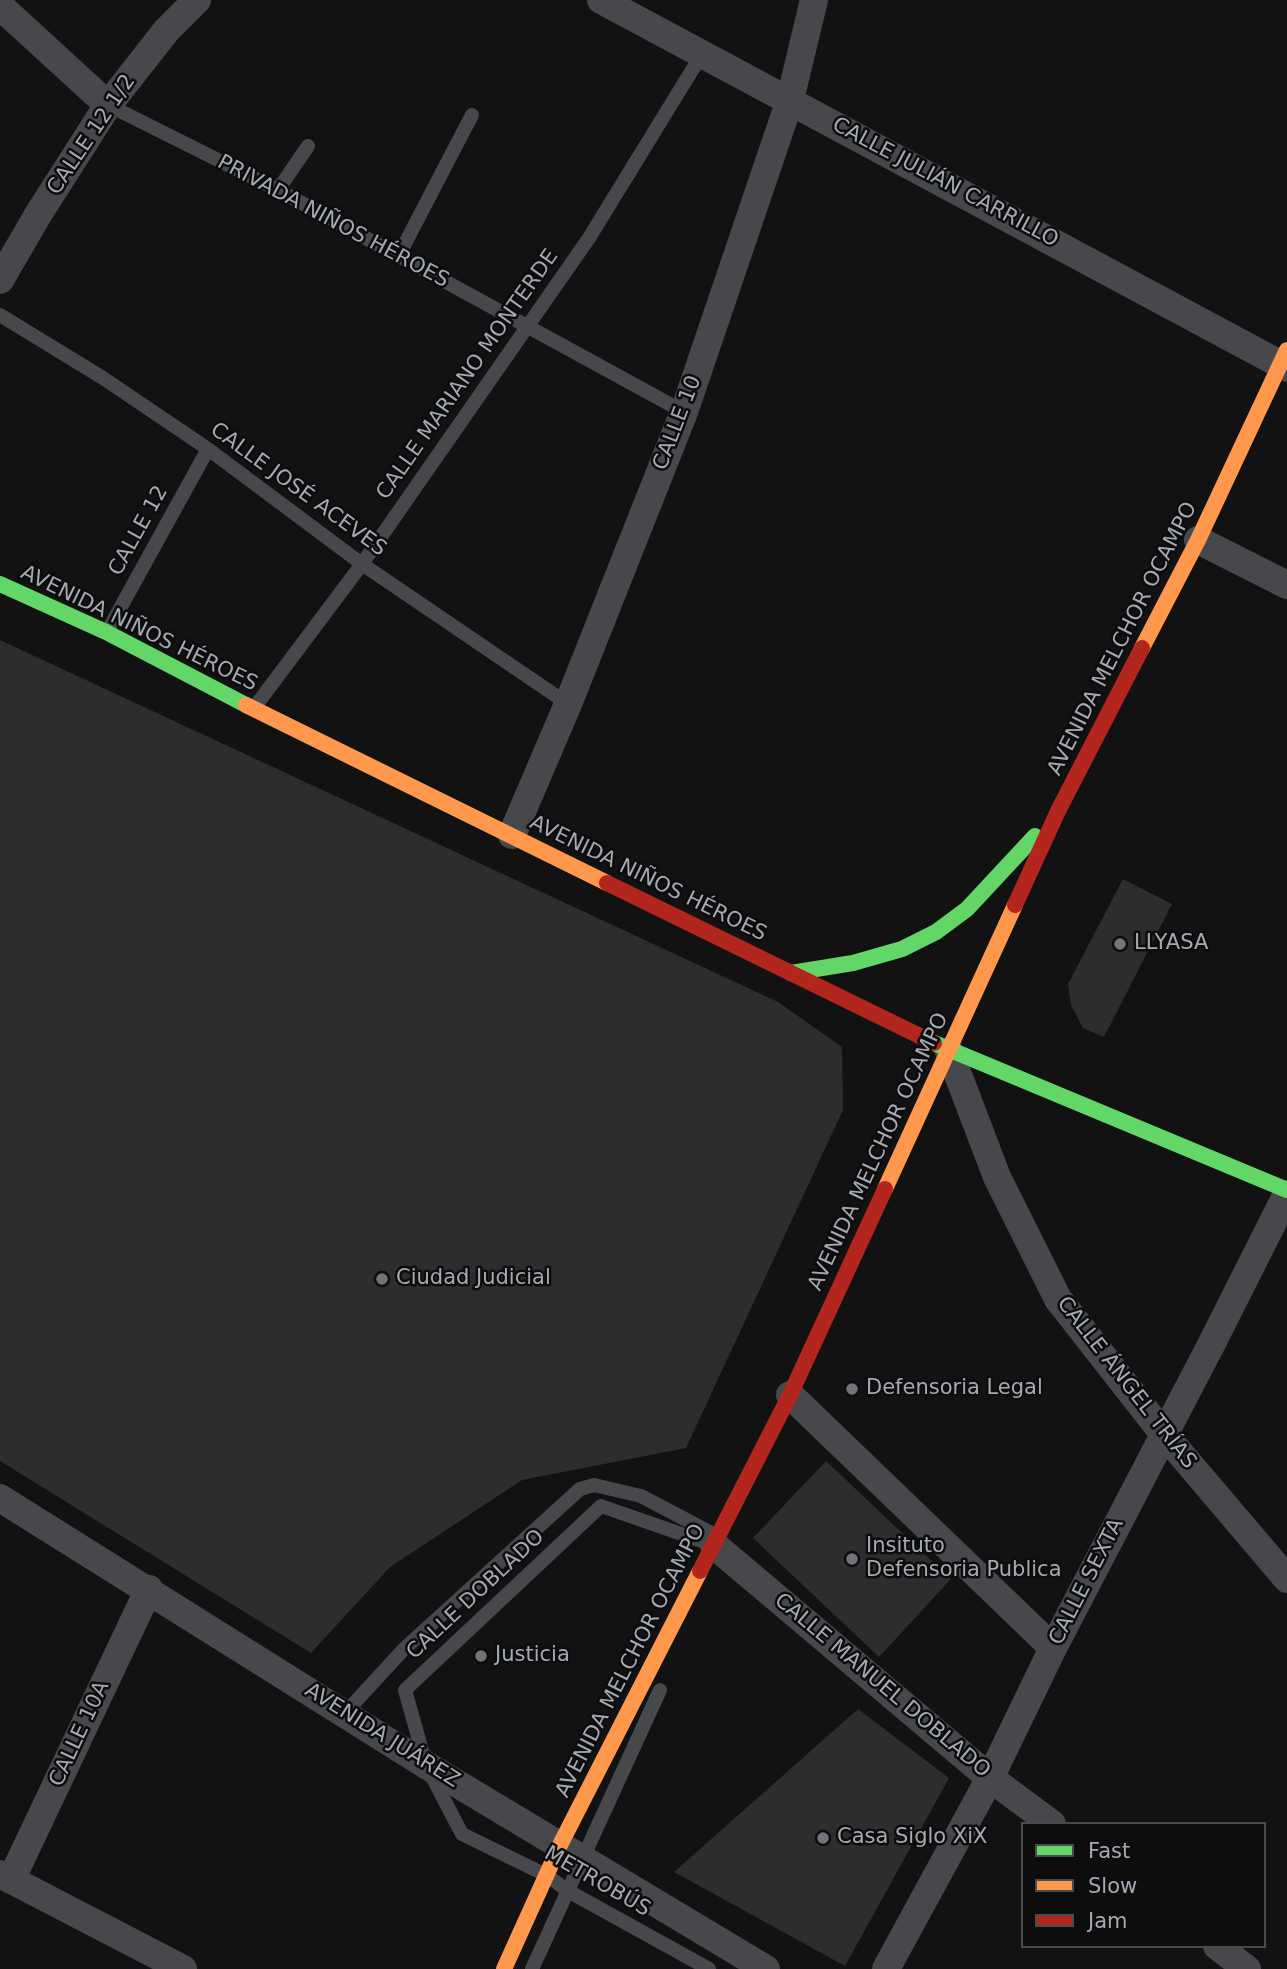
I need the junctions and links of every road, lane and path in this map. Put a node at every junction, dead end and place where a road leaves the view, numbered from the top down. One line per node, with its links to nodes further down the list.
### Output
1 (197, 0): 7 (street, CALLE 12 1/2)
2 (601, 0): 5 (street, CALLE JULIÁN CARRILLO)
3 (814, 0): 6 (street, CALLE 10)
4 (0, 6): 7 (street, PRIVADA NIÑOS HÉROES)
5 (702, 54): 6 (street, CALLE JULIÁN CARRILLO); 14 (lane, CALLE MARIANO MONTERDE)
6 (790, 100): 15 (street, CALLE JULIÁN CARRILLO); 16 (street, CALLE 10)
7 (108, 105): 10 (lane, PRIVADA NIÑOS HÉROES); 12 (street, CALLE 12 1/2)
8 (472, 115): 11 (lane)
9 (308, 146): 10 (lane)
10 (278, 190): 11 (lane, PRIVADA NIÑOS HÉROES)
11 (399, 255): 14 (lane, PRIVADA NIÑOS HÉROES)
12 (0, 280)
13 (0, 314): 17 (lane, CALLE JOSÉ ACEVES)
14 (527, 327): 16 (lane, PRIVADA NIÑOS HÉROES); 19 (lane, CALLE MARIANO MONTERDE)
15 (1285, 361): 18 (main road, AVENIDA MELCHOR OCAMPO)
16 (684, 412): 23 (street, CALLE 10)
17 (208, 449): 19 (lane, CALLE JOSÉ ACEVES); 22 (lane, CALLE 12)
18 (1198, 540): 21 (street); 25 (main road, AVENIDA MELCHOR OCAMPO)
19 (362, 564): 23 (lane, CALLE JOSÉ ACEVES); 24 (lane, CALLE MARIANO MONTERDE)
20 (0, 584): 22 (main road, AVENIDA NIÑOS HÉROES)
21 (1287, 585)
22 (106, 632): 24 (main road, AVENIDA NIÑOS HÉROES)
23 (568, 704): 26 (street, CALLE 10)
24 (253, 709): 26 (main road, AVENIDA NIÑOS HÉROES)
25 (1058, 811): 27 (main road); 28 (main road, AVENIDA MELCHOR OCAMPO)
26 (512, 835): 27 (main road, AVENIDA NIÑOS HÉROES)
27 (791, 973): 28 (main road, AVENIDA NIÑOS HÉROES)
28 (949, 1051): 29 (main road, AVENIDA NIÑOS HÉROES); 30 (main road, AVENIDA MELCHOR OCAMPO); 31 (street, CALLE ÁNGEL TRÍAS)
29 (1287, 1192): 31 (street, CALLE SEXTA)
30 (790, 1395): 33 (main road, AVENIDA MELCHOR OCAMPO); 37 (street)
31 (1163, 1433): 34 (street, CALLE ÁNGEL TRÍAS); 37 (street, CALLE SEXTA)
32 (0, 1498): 35 (street, AVENIDA JUÁREZ)
33 (716, 1541): 36 (lane); 39 (lane); 40 (lane, CALLE DOBLADO); 41 (street, CALLE MANUEL DOBLADO); 44 (main road, AVENIDA MELCHOR OCAMPO)
34 (1287, 1579)
35 (149, 1589): 39 (street, AVENIDA JUÁREZ); 46 (street, CALLE 10A)
36 (687, 1629)
37 (1053, 1648): 41 (street, CALLE SEXTA)
38 (664, 1679): 44 (lane)
39 (345, 1713): 40 (street, AVENIDA JUÁREZ)
40 (426, 1765): 43 (lane, CALLE DOBLADO); 44 (street, AVENIDA JUÁREZ)
41 (990, 1778): 42 (street, CALLE MANUEL DOBLADO); 54 (street, CALLE SEXTA)
42 (1049, 1822)
43 (462, 1834): 45 (lane, METROBÚS)
44 (572, 1852): 45 (main road, AVENIDA MELCHOR OCAMPO); 47 (lane); 53 (street, AVENIDA JUÁREZ)
45 (548, 1876): 47 (lane, METROBÚS); 50 (main road, AVENIDA MELCHOR OCAMPO)
46 (5, 1877): 49 (street)
47 (568, 1891): 51 (lane); 52 (lane, METROBÚS)
48 (1220, 1948): 55 (street)
49 (183, 1969)
50 (504, 1969)
51 (532, 1969)
52 (709, 1969)
53 (766, 1969)
54 (886, 1969)
55 (1247, 1969)

